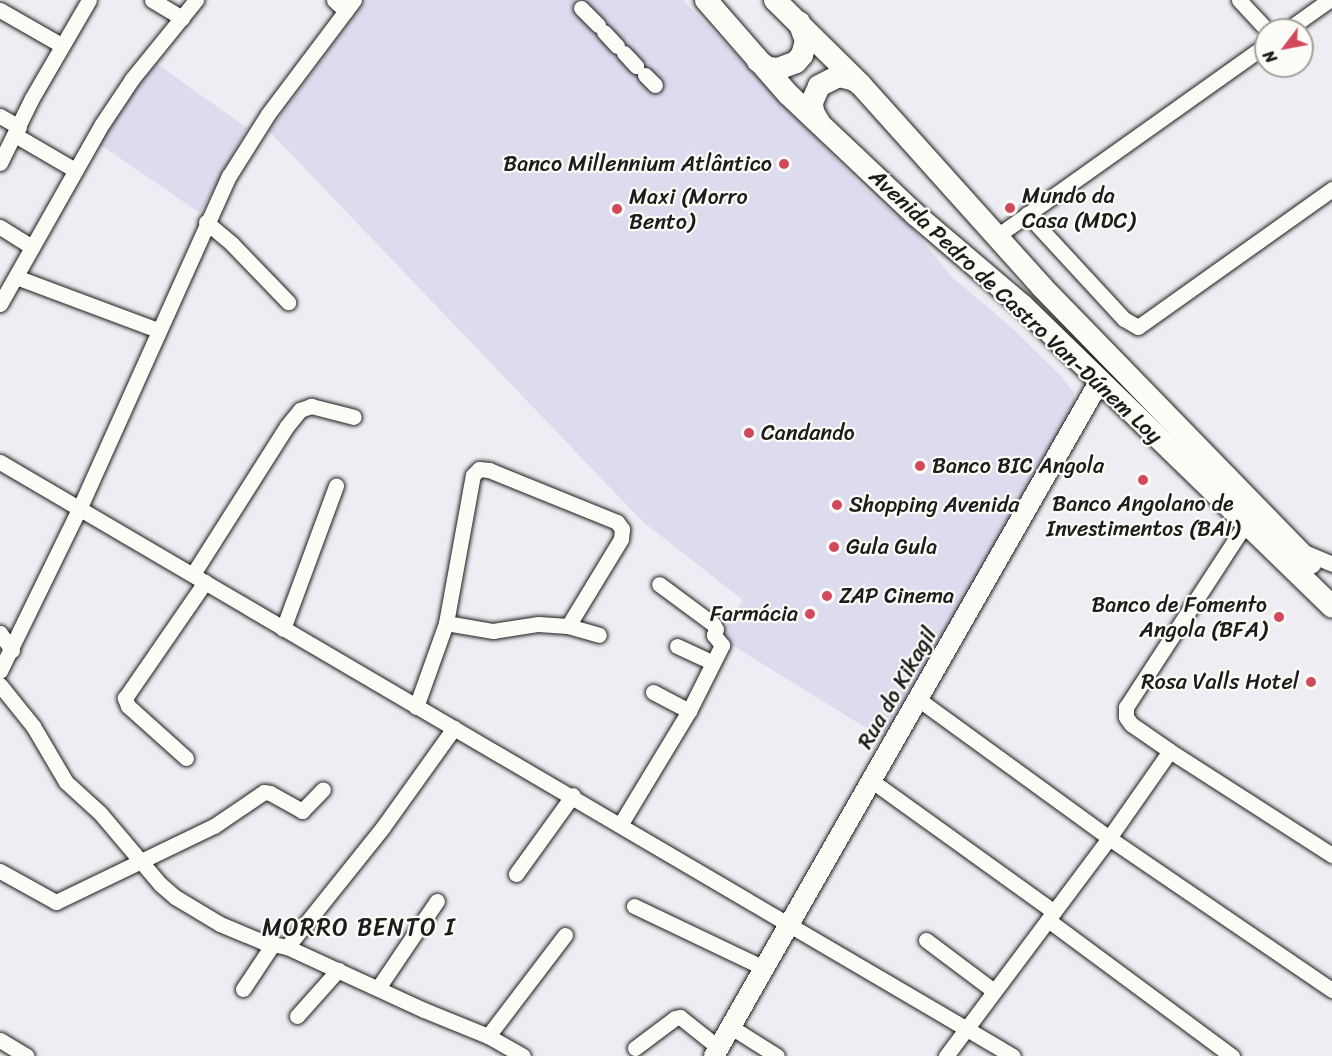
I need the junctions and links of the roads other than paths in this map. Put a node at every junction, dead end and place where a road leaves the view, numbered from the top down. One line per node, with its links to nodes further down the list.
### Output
1 (89, 0): 16 (street)
2 (152, 0): 12 (street)
3 (196, 0): 12 (street)
4 (334, 0): 9 (street)
5 (706, 0): 18 (highway, Avenida Pedro de Castro Van-Dúnem Loy)
6 (775, 0): 15 (highway, Avenida Pedro de Castro Van-Dúnem Loy)
7 (1239, 0): 13 (street)
8 (1329, 0): 14 (street)
9 (350, 6): 28 (street)
10 (581, 8): 19 (street)
11 (0, 10): 16 (street)
12 (182, 18): 25 (street)
13 (1256, 18)
14 (1304, 18)
15 (797, 20): 18 (highway); 20 (highway, Avenida Pedro de Castro Van-Dúnem Loy)
16 (61, 45): 23 (street)
17 (1254, 53): 27 (street)
18 (757, 60): 22 (highway, Avenida Pedro de Castro Van-Dúnem Loy)
19 (645, 75)
20 (860, 84): 22 (highway); 30 (highway, Avenida Pedro de Castro Van-Dúnem Loy)
21 (0, 116): 23 (street)
22 (820, 124): 36 (highway, Avenida Pedro de Castro Van-Dúnem Loy)
23 (17, 131): 24 (street); 25 (street)
24 (0, 163)
25 (75, 170): 31 (street)
26 (1332, 189): 27 (street)
27 (1027, 214): 30 (street)
28 (206, 222): 33 (street); 35 (street)
29 (0, 227): 31 (street)
30 (997, 236): 42 (highway, Avenida Pedro de Castro Van-Dúnem Loy)
31 (32, 247): 32 (street)
32 (16, 277): 34 (street); 35 (street)
33 (288, 302)
34 (0, 304)
35 (158, 330): 40 (street)
36 (1100, 382): 41 (highway, Avenida Pedro de Castro Van-Dúnem Loy); 59 (main road, Rua do Kikagil)
37 (354, 417): 44 (street)
38 (0, 462): 40 (street)
39 (336, 486): 50 (street)
40 (80, 507): 44 (street); 54 (street)
41 (1246, 523): 47 (highway, Avenida Pedro de Castro Van-Dúnem Loy); 63 (street)
42 (1295, 548): 43 (street); 46 (highway, Avenida Pedro de Castro Van-Dúnem Loy)
43 (1332, 564)
44 (199, 578): 50 (street); 64 (street)
45 (659, 584): 55 (street)
46 (1332, 586)
47 (1332, 606)
48 (446, 623): 49 (street); 49 (street); 60 (street)
49 (568, 626): 52 (street)
50 (283, 629): 60 (street)
51 (0, 633): 54 (street)
52 (599, 635)
53 (677, 646): 55 (street)
54 (12, 650): 56 (street)
55 (712, 662): 61 (street)
56 (0, 671)
57 (0, 686): 71 (street)
58 (653, 692): 61 (street)
59 (918, 699): 65 (main road, Rua do Kikagil); 69 (street)
60 (416, 707): 62 (street)
61 (689, 711): 68 (street)
62 (454, 728): 67 (street); 80 (street)
63 (1170, 751): 69 (street); 70 (street)
64 (186, 758)
65 (872, 781): 76 (street); 77 (main road, Rua do Kikagil)
66 (323, 789): 71 (street)
67 (573, 795): 68 (street); 73 (street)
68 (620, 825): 77 (street)
69 (1109, 838): 76 (street); 85 (street)
70 (1332, 855)
71 (139, 860): 72 (street); 80 (street)
72 (0, 870)
73 (516, 874)
74 (437, 901): 83 (street)
75 (634, 906): 81 (street)
76 (1051, 915): 86 (street); 99 (street)
77 (789, 925): 81 (main road, Rua do Kikagil); 89 (street)
78 (565, 935): 90 (street)
79 (926, 940): 86 (street)
80 (280, 946): 82 (street); 84 (street)
81 (764, 968): 88 (main road, Rua do Kikagil)
82 (338, 970): 83 (street); 87 (street)
83 (378, 988): 90 (street)
84 (243, 989)
85 (1332, 990)
86 (994, 991): 89 (street)
87 (297, 1016)
88 (731, 1027): 93 (main road, Rua do Kikagil); 96 (street)
89 (965, 1028): 97 (street); 98 (street)
90 (489, 1036): 95 (street)
91 (0, 1040): 94 (street)
92 (635, 1048): 93 (street)
93 (717, 1052)
94 (27, 1056)
95 (523, 1056)
96 (777, 1056)
97 (946, 1056)
98 (1013, 1056)
99 (1232, 1056)

